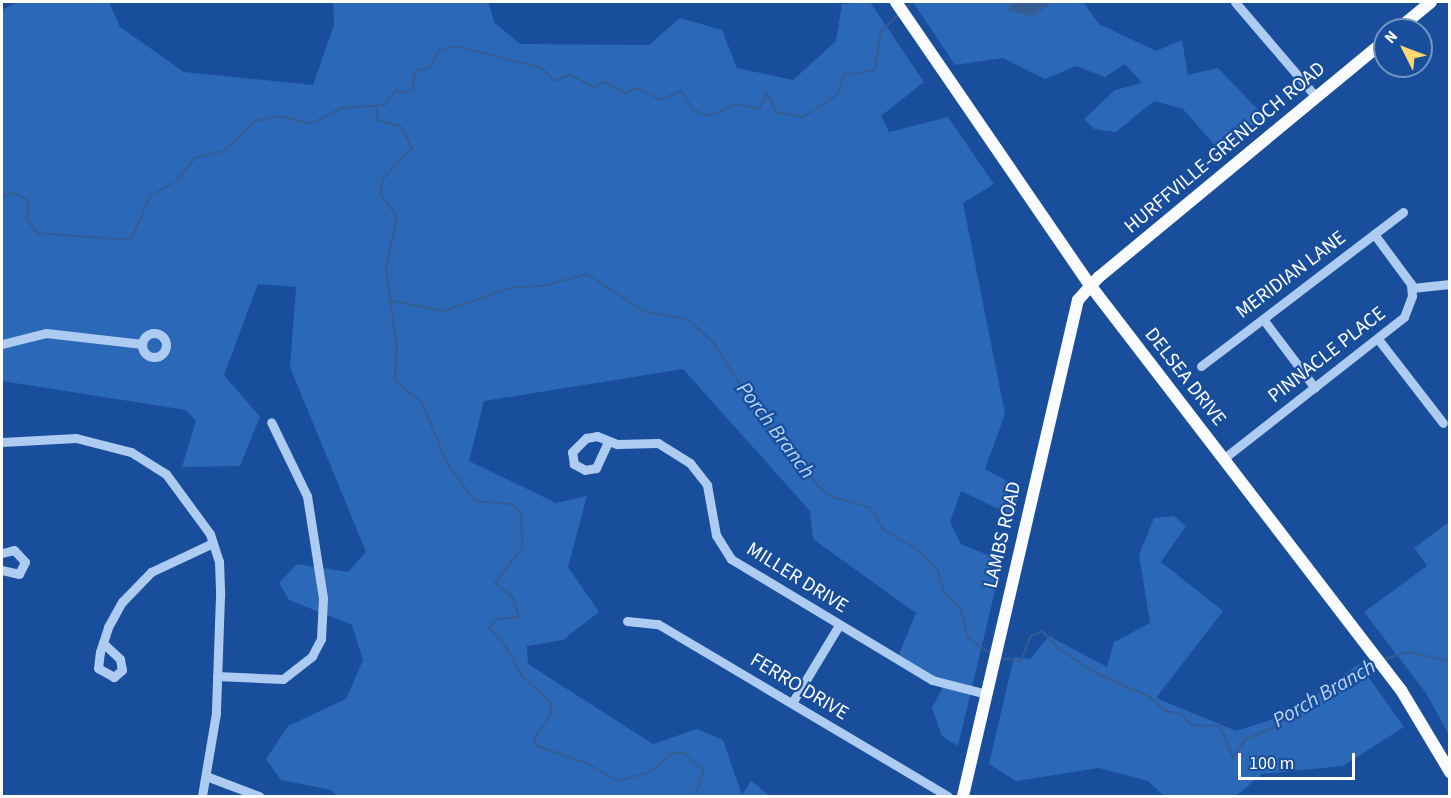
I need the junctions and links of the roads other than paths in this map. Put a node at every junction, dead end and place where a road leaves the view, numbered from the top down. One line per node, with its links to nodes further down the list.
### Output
1 (896, 2): 10 (main road, DELSEA DRIVE)
2 (1235, 2): 6 (street)
3 (1431, 2): 4 (main road)
4 (1412, 18)
5 (1373, 50): 6 (main road, HURFFVILLE-GRENLOCH ROAD)
6 (1316, 97): 10 (main road, HURFFVILLE-GRENLOCH ROAD)
7 (1403, 212): 8 (street, MERIDIAN LANE)
8 (1374, 234): 11 (street); 12 (street, MERIDIAN LANE)
9 (1449, 284): 11 (street)
10 (1090, 285): 22 (main road, DELSEA DRIVE); 30 (main road, LAMBS ROAD)
11 (1412, 288): 13 (street, PINNACLE PLACE)
12 (1263, 319): 16 (street, MERIDIAN LANE); 17 (street)
13 (1378, 339): 17 (street, PINNACLE PLACE); 19 (street)
14 (2, 344): 15 (street)
15 (142, 344)
16 (1201, 366)
17 (1316, 388): 22 (street, PINNACLE PLACE)
18 (271, 422): 29 (street)
19 (1443, 423)
20 (2, 442): 23 (street)
21 (608, 442): 27 (street, MILLER DRIVE)
22 (1223, 459): 32 (main road, DELSEA DRIVE)
23 (213, 543): 28 (street); 29 (street)
24 (2, 553): 25 (street)
25 (2, 570)
26 (627, 621): 31 (street, FERRO DRIVE)
27 (839, 625): 30 (street, MILLER DRIVE); 31 (street)
28 (103, 643)
29 (217, 676): 33 (street)
30 (987, 694): 37 (main road, LAMBS ROAD)
31 (792, 703): 36 (street, FERRO DRIVE)
32 (1449, 772)
33 (206, 776): 34 (street); 35 (street)
34 (202, 796)
35 (259, 796)
36 (948, 796)
37 (963, 796)

